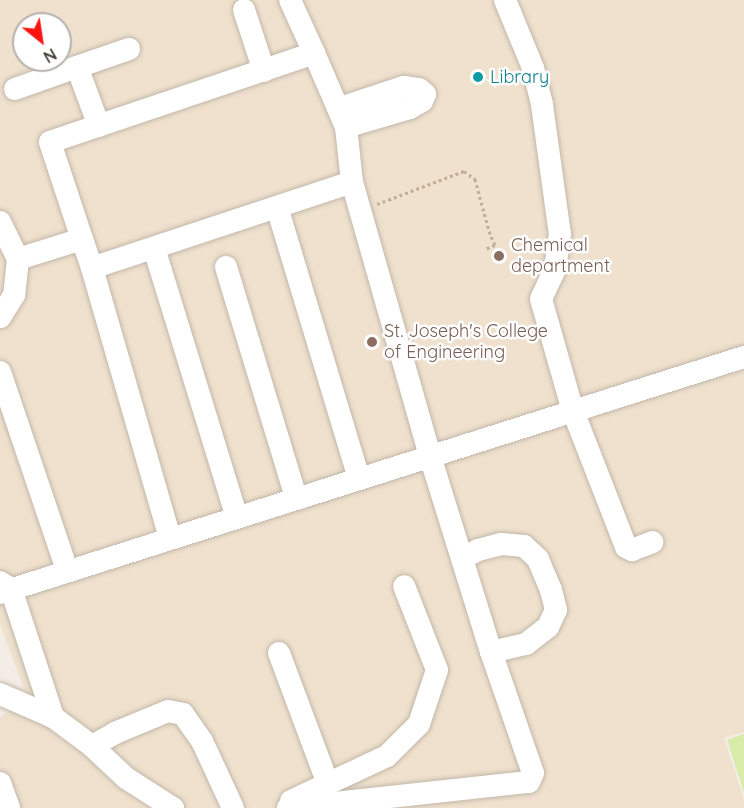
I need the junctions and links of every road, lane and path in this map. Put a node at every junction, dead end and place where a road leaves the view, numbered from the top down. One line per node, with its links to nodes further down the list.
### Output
1 (290, 0): 5 (lane)
2 (505, 0): 22 (lane)
3 (244, 10): 7 (lane)
4 (129, 49): 6 (lane)
5 (314, 53): 7 (lane); 10 (lane)
6 (77, 67): 8 (lane); 9 (lane)
7 (264, 71): 9 (lane)
8 (15, 89)
9 (99, 126): 13 (lane)
10 (354, 189): 11 (lane); 15 (path); 23 (lane)
11 (277, 207): 14 (lane); 24 (lane)
12 (0, 222): 16 (lane)
13 (82, 239): 16 (lane); 18 (lane)
14 (154, 248): 18 (lane); 26 (lane)
15 (485, 249)
16 (18, 259): 19 (lane)
17 (226, 267): 25 (lane)
18 (92, 268): 27 (lane)
19 (0, 317)
20 (744, 357): 22 (lane)
21 (0, 372): 30 (lane)
22 (573, 411): 23 (lane); 28 (lane)
23 (430, 456): 24 (lane); 29 (lane)
24 (359, 478): 25 (lane)
25 (296, 498): 26 (lane)
26 (237, 517): 27 (lane)
27 (170, 538): 30 (lane)
28 (653, 542)
29 (462, 559): 33 (lane); 33 (lane)
30 (67, 570): 32 (lane)
31 (404, 586): 39 (lane)
32 (4, 588): 36 (lane)
33 (491, 652): 44 (lane)
34 (279, 653): 39 (lane)
35 (0, 694): 36 (lane)
36 (53, 717): 37 (lane)
37 (92, 746): 41 (lane); 42 (lane)
38 (0, 783): 40 (lane)
39 (328, 784): 43 (lane)
40 (9, 808)
41 (172, 808)
42 (233, 808)
43 (276, 808)
44 (288, 808)

